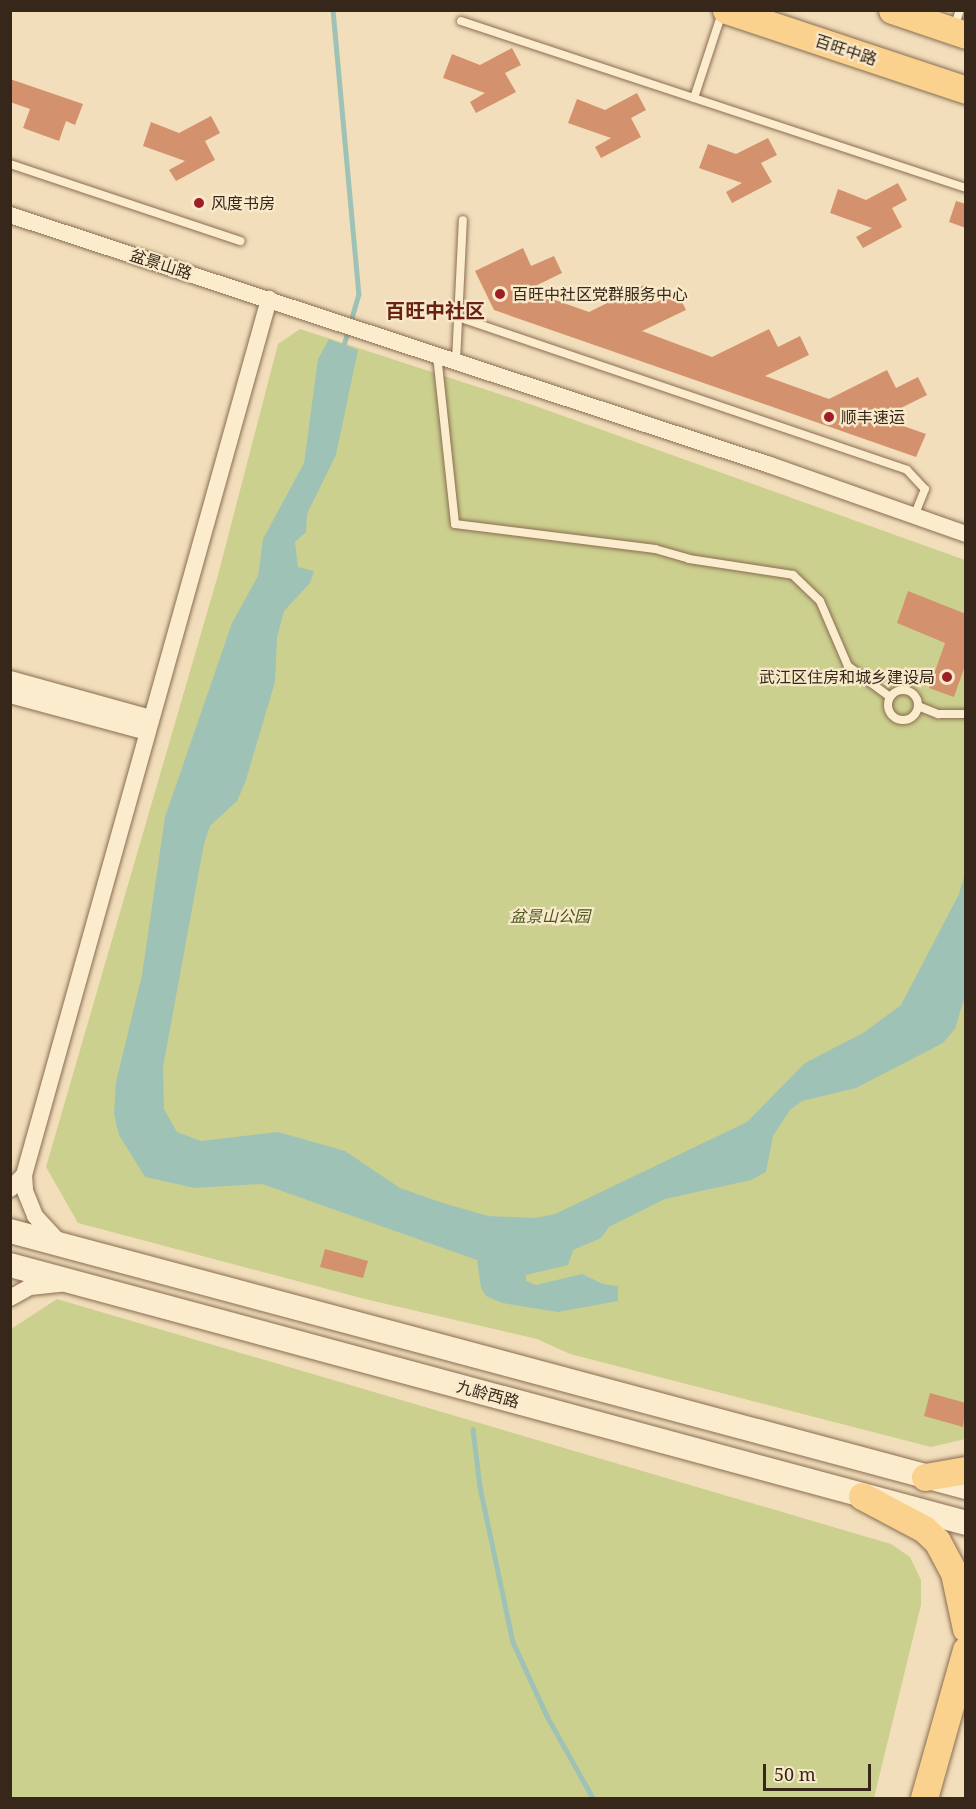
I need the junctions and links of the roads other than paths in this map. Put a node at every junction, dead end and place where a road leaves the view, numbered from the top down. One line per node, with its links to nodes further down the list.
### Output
1 (724, 10): 5 (main road, 百旺中路); 6 (lane)
2 (892, 10): 4 (main road)
3 (461, 21): 6 (lane)
4 (960, 26)
5 (966, 90)
6 (694, 98): 8 (lane)
7 (10, 164): 11 (lane)
8 (966, 188)
9 (10, 215): 12 (street, 盆景山路)
10 (463, 220): 13 (lane)
11 (240, 241)
12 (269, 299): 14 (street, 盆景山路); 23 (street)
13 (458, 318): 15 (lane); 16 (lane)
14 (437, 354): 15 (street, 盆景山路); 20 (lane)
15 (456, 361): 16 (street, 盆景山路)
16 (914, 516): 17 (street, 盆景山路)
17 (966, 534)
18 (10, 679): 23 (street)
19 (10, 695): 23 (street)
20 (890, 697): 21 (lane); 21 (lane)
21 (918, 706): 22 (lane)
22 (966, 714)
23 (149, 725): 24 (street)
24 (24, 1174): 25 (street); 27 (street)
25 (10, 1189)
26 (10, 1231): 27 (main road, 九龄西路)
27 (64, 1246): 32 (main road, 九龄西路)
28 (10, 1265): 29 (main road, 九龄西路)
29 (81, 1284): 30 (street); 34 (main road, 九龄西路)
30 (10, 1298)
31 (966, 1470): 32 (main road)
32 (925, 1477): 33 (main road, 九龄西路)
33 (966, 1487)
34 (862, 1496): 35 (main road, 九龄西路); 36 (main road)
35 (966, 1522)
36 (966, 1629)
37 (966, 1650): 38 (main road)
38 (924, 1798)

